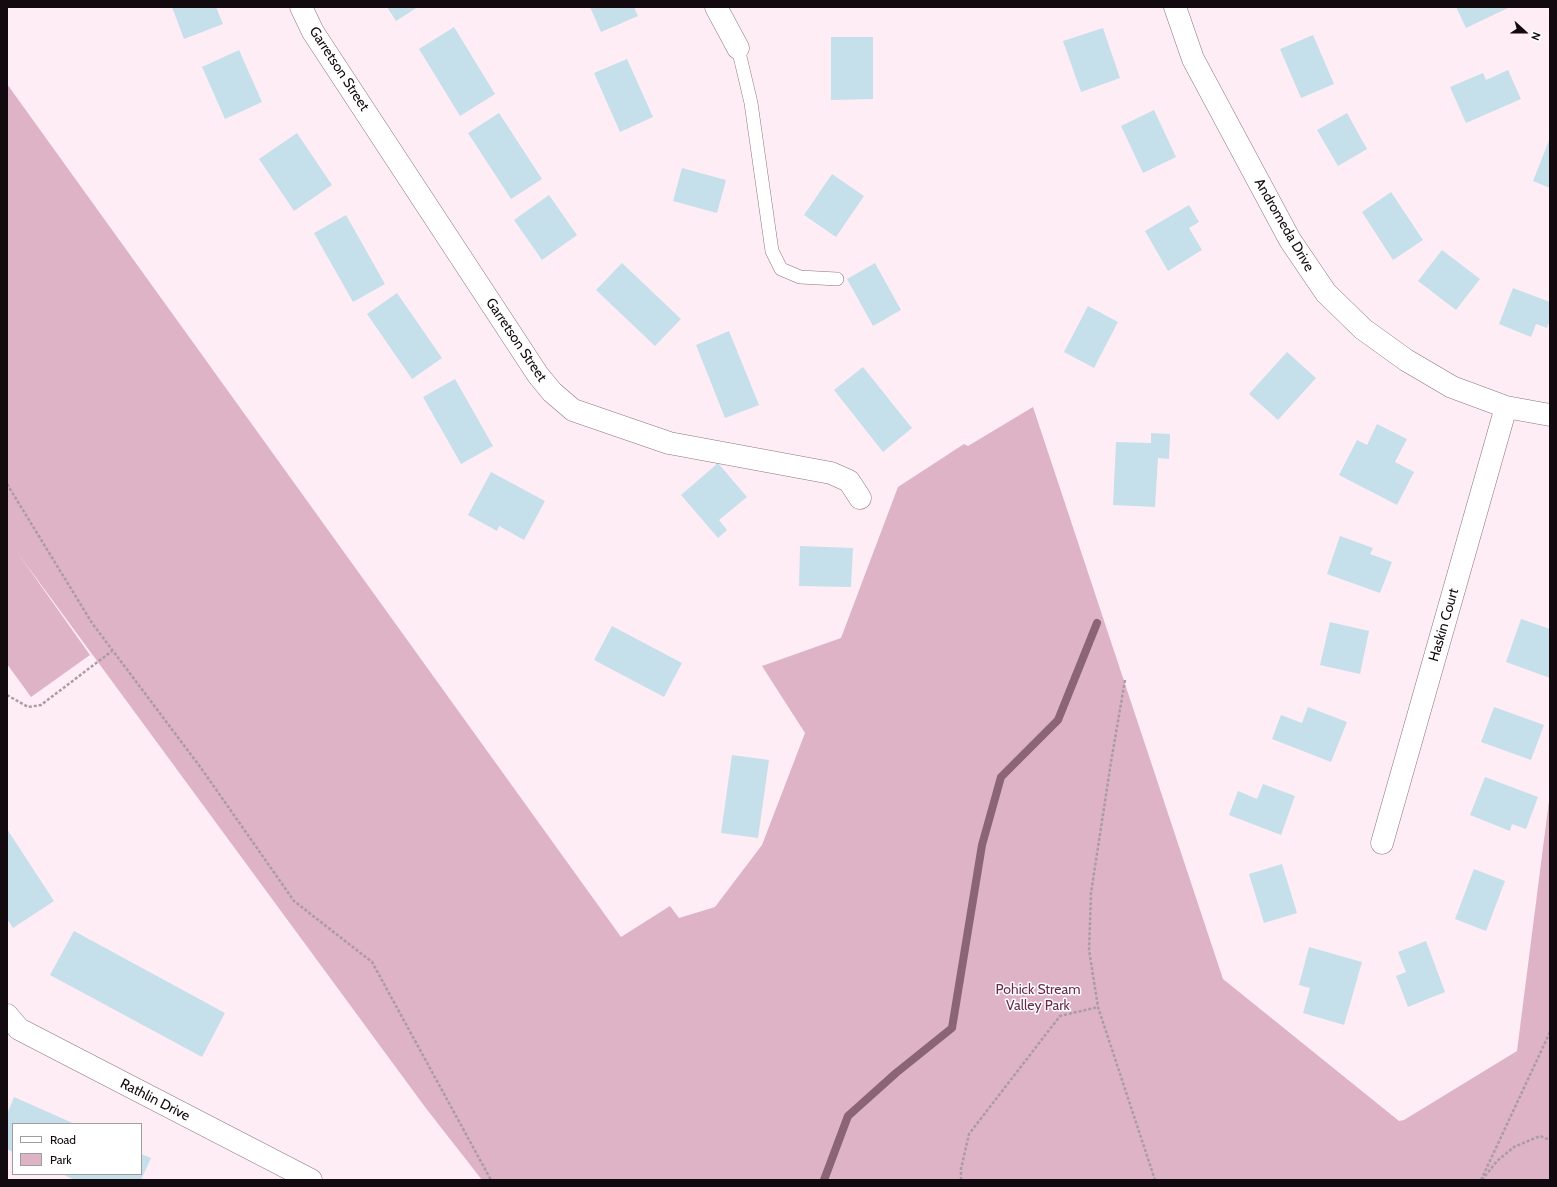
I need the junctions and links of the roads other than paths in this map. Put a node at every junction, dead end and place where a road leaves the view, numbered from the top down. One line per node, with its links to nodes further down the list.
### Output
1 (301, 7): 8 (street, Garretson Street)
2 (716, 7): 4 (street)
3 (1176, 7): 6 (street, Andromeda Drive)
4 (738, 48): 5 (lane)
5 (837, 280)
6 (1506, 407): 7 (street, Andromeda Drive); 9 (street, Haskin Court)
7 (1550, 415)
8 (860, 498)
9 (1382, 843)
10 (7, 1015): 11 (street, Rathlin Drive)
11 (309, 1180)

